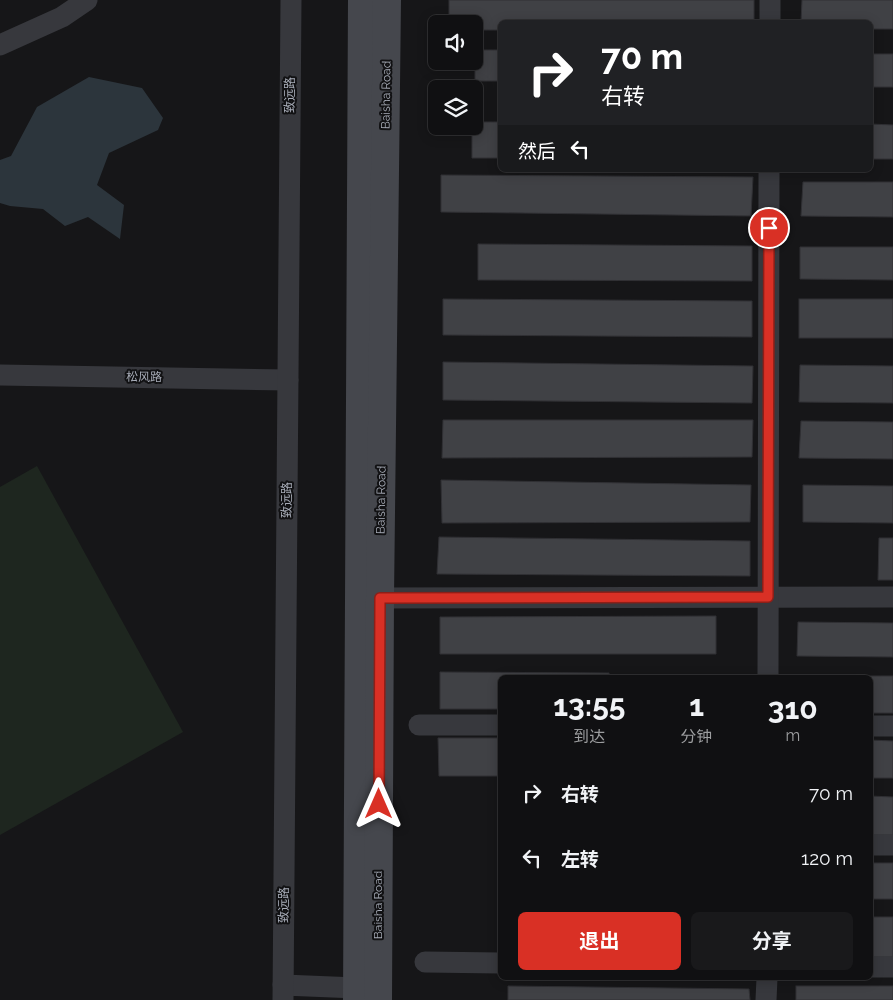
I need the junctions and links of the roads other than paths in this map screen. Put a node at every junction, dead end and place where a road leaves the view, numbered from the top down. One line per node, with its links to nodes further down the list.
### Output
1 (87, 0): 7 (street)
2 (290, 0): 10 (street, 致远路)
3 (362, 0): 13 (street, Baisha Road)
4 (386, 0): 13 (street, Baisha Road)
5 (770, 0): 6 (street)
6 (770, 20)
7 (0, 45)
8 (769, 172): 11 (street)
9 (0, 375): 10 (street, 松风路)
10 (288, 380): 26 (street, 致远路)
11 (768, 597): 12 (street); 13 (street); 14 (street)
12 (893, 597)
13 (370, 598): 27 (street, Baisha Road)
14 (768, 675)
15 (419, 724): 16 (street)
16 (498, 724)
17 (873, 726): 18 (street)
18 (893, 726)
19 (873, 844): 20 (street)
20 (893, 845)
21 (425, 962): 22 (street)
22 (498, 963)
23 (873, 967): 24 (street)
24 (893, 967)
25 (766, 980): 28 (street)
26 (283, 993): 27 (street)
27 (364, 996)
28 (766, 1000)

